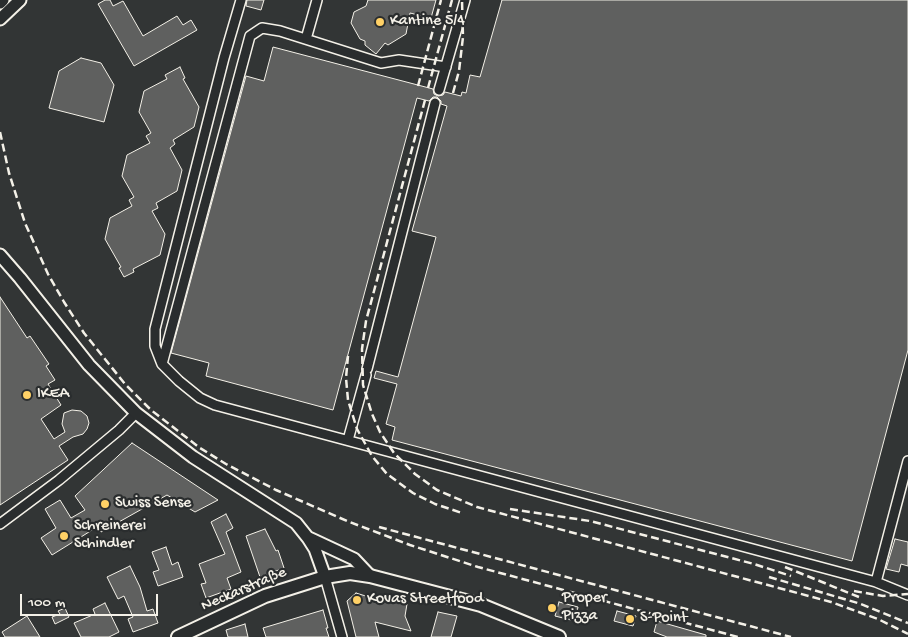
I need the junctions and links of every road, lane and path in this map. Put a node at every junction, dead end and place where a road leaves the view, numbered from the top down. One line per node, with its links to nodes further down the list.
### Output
1 (3, 0): 6 (main road)
2 (20, 0): 7 (main road)
3 (241, 0): 15 (street)
4 (317, 0): 8 (street)
5 (465, 0): 9 (street)
6 (0, 3)
7 (0, 19)
8 (306, 39): 9 (street); 15 (street)
9 (446, 66): 10 (street)
10 (439, 90)
11 (435, 103): 17 (street)
12 (0, 255): 14 (main road)
13 (0, 266): 14 (main road)
14 (31, 293): 16 (main road)
15 (162, 364): 17 (street)
16 (136, 413): 19 (street); 20 (main road)
17 (348, 440): 23 (street)
18 (908, 461): 23 (street)
19 (0, 524)
20 (308, 538): 21 (main road); 22 (main road)
21 (325, 576): 22 (main road, Neckarstraße); 25 (main road, Neckarstraße); 26 (street)
22 (370, 576): 27 (main road, Neckarstraße)
23 (876, 582): 24 (street)
24 (908, 595)
25 (178, 637)
26 (342, 637)
27 (558, 637)

